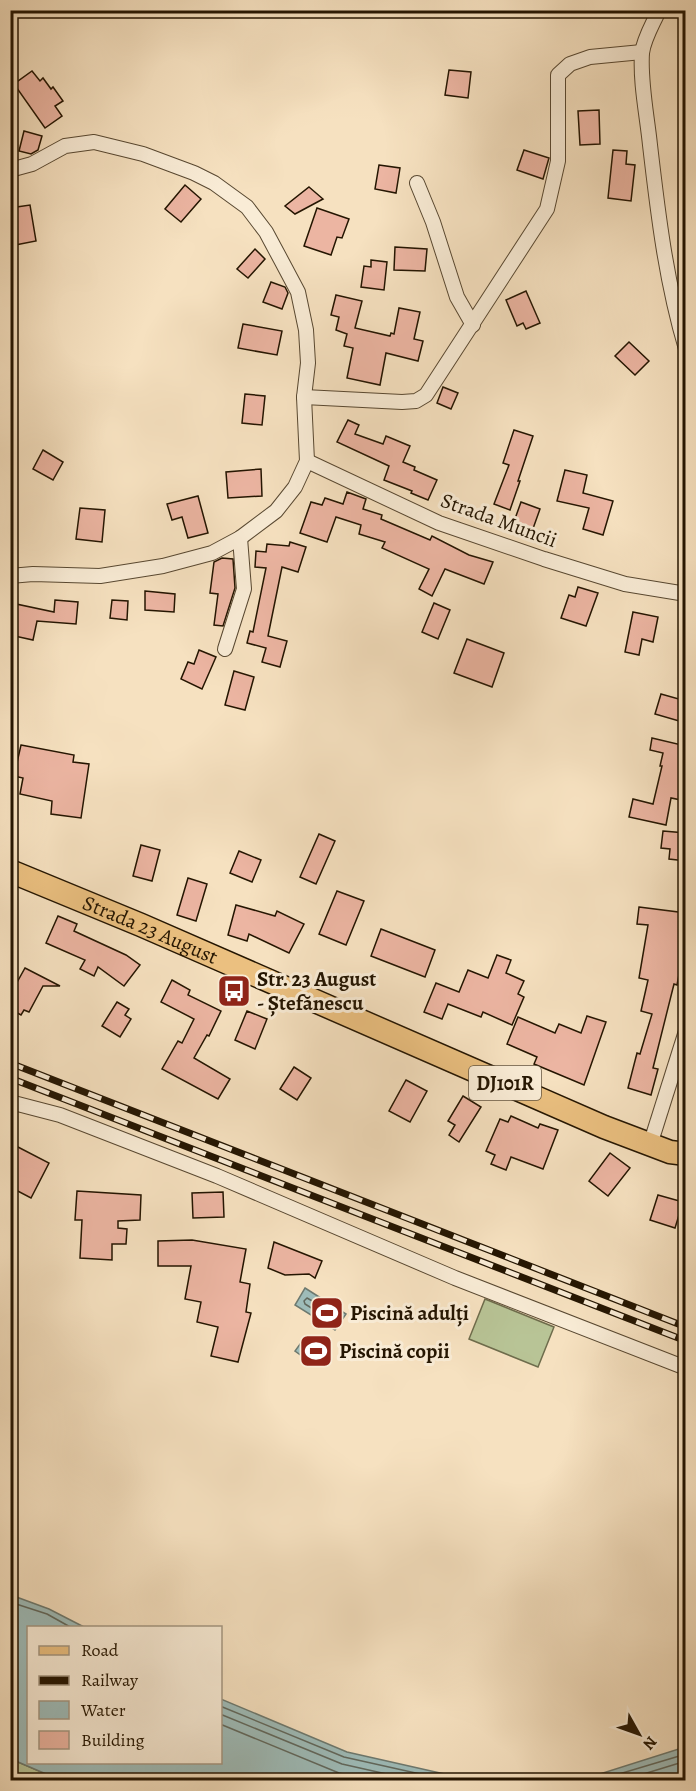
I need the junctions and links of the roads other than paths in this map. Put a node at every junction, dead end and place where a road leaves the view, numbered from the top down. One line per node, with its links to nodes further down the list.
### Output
1 (659, 10): 2 (street)
2 (642, 52): 5 (street); 6 (street)
3 (10, 170): 7 (street)
4 (417, 183): 5 (street)
5 (473, 325): 7 (street)
6 (686, 349)
7 (304, 397): 8 (street)
8 (307, 461): 9 (street); 11 (street, Strada Muncii)
9 (240, 538): 10 (street); 12 (street)
10 (10, 576)
11 (686, 594)
12 (225, 649)
13 (10, 871): 16 (main road, Strada 23 August / DJ101R)
14 (686, 1031): 16 (street)
15 (10, 1102): 18 (street)
16 (650, 1145): 17 (main road, Strada 23 August / DJ101R)
17 (686, 1154)
18 (686, 1368)

